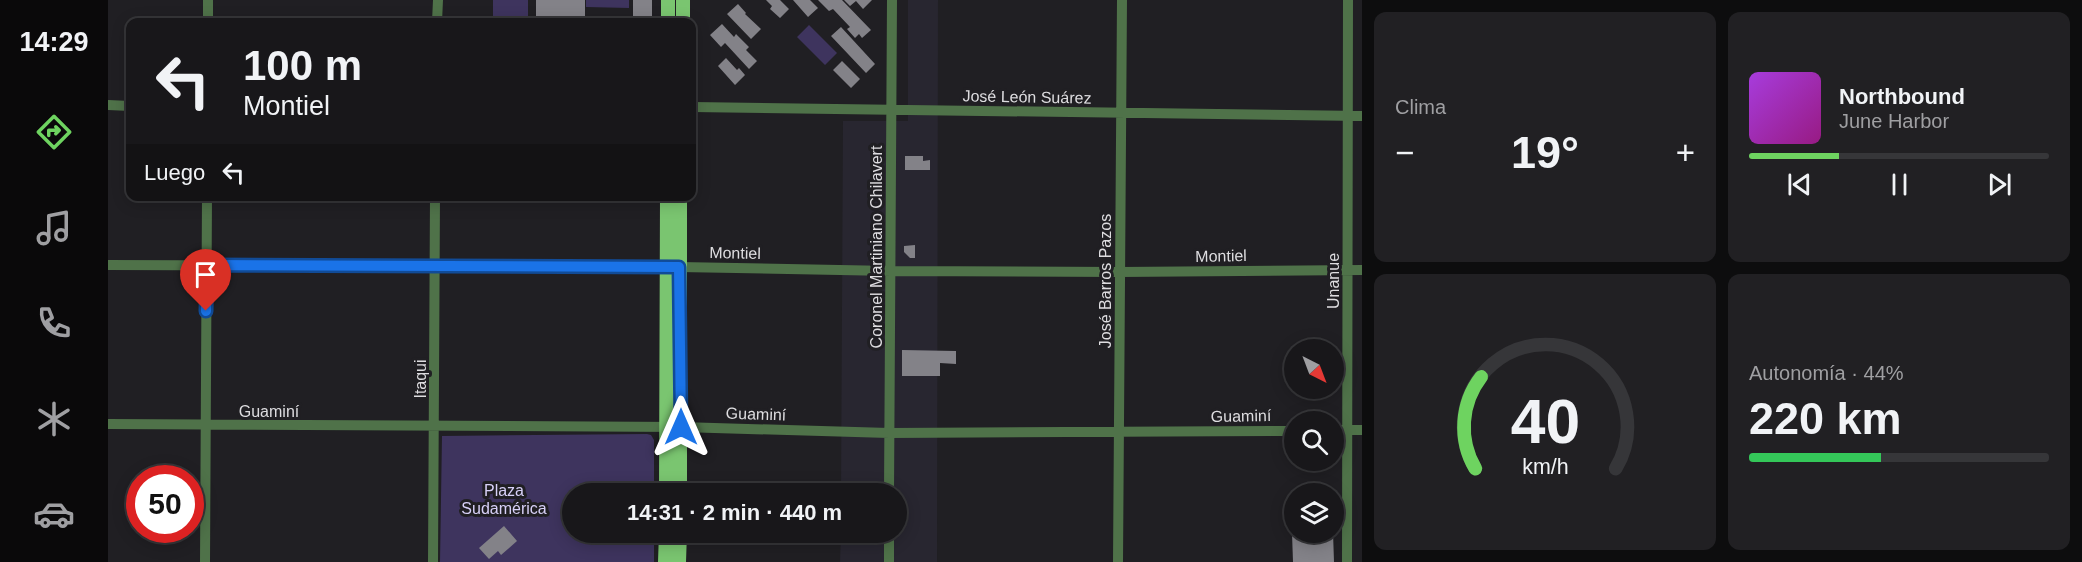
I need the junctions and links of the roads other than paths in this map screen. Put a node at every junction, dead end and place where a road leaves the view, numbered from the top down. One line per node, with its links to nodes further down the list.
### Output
1 (208, 0): 8 (street)
2 (438, 0): 9 (street)
3 (668, 0): 10 (main road)
4 (683, 0): 11 (main road)
5 (892, 0): 15 (street, Coronel Martiniano Chilavert)
6 (1122, 0): 16 (street, José Barros Pazos)
7 (1348, 0): 17 (street, Unanue)
8 (208, 18)
9 (437, 18)
10 (668, 18)
11 (683, 18)
12 (108, 105): 13 (street)
13 (126, 106)
14 (696, 107): 15 (street, José León Suárez)
15 (892, 111): 16 (street, José León Suárez); 29 (street, Coronel Martiniano Chilavert)
16 (1121, 113): 17 (street, José León Suárez); 30 (street, José Barros Pazos)
17 (1348, 116): 18 (street, José León Suárez); 27 (street, Unanue)
18 (1362, 116)
19 (207, 201): 24 (street)
20 (435, 201): 25 (street, Itaqui)
21 (667, 201): 26 (main road)
22 (680, 201): 26 (main road)
23 (108, 265): 24 (street, Montiel)
24 (207, 265): 25 (street, Montiel); 32 (street)
25 (435, 267): 26 (street, Montiel); 33 (street, Itaqui)
26 (673, 267): 29 (street, Montiel); 34 (main road)
27 (1348, 270): 28 (street, Montiel); 30 (street, Montiel); 36 (street, Unanue)
28 (1362, 270)
29 (891, 271): 30 (street, Montiel); 39 (street, Coronel Martiniano Chilavert)
30 (1120, 272): 40 (street, José Barros Pazos)
31 (108, 424): 32 (street, Guaminí)
32 (205, 425): 33 (street, Guaminí); 47 (street)
33 (435, 427): 34 (street, Guaminí); 48 (street, Itaqui)
34 (674, 427): 39 (street, Guaminí); 41 (main road); 42 (main road)
35 (1344, 430): 36 (street)
36 (1348, 430): 37 (street); 53 (street, Unanue)
37 (1362, 430)
38 (1284, 431): 40 (street, Guaminí)
39 (889, 433): 40 (street, Guaminí); 43 (street, Coronel Martiniano Chilavert)
40 (1118, 433): 52 (street, José Barros Pazos)
41 (667, 483)
42 (679, 483)
43 (889, 483)
44 (666, 543): 49 (main road)
45 (680, 543): 50 (main road)
46 (889, 543): 51 (street)
47 (205, 562)
48 (433, 562)
49 (665, 562)
50 (679, 562)
51 (889, 562)
52 (1118, 562)
53 (1347, 562)

